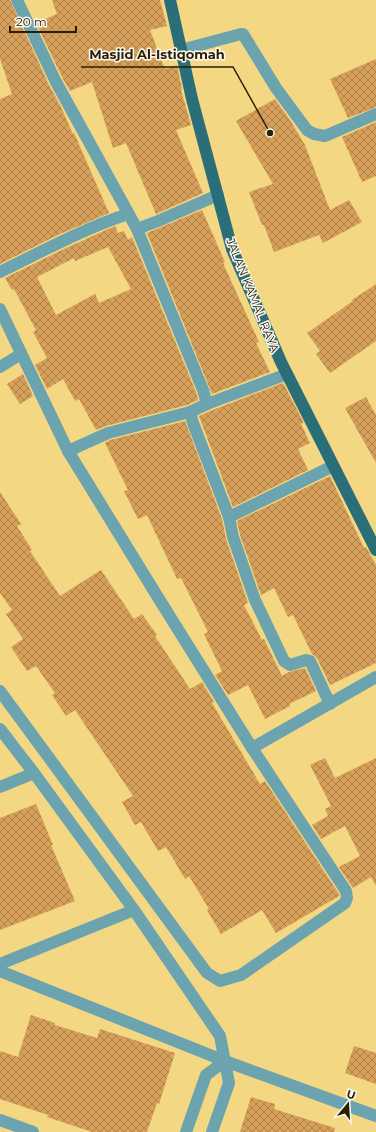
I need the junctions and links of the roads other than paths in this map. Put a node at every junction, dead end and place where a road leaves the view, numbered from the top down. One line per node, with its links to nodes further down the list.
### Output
1 (19, 0): 6 (street)
2 (170, 0): 3 (main road, JALAN KAMAL RAYA)
3 (181, 50): 4 (street); 5 (main road, JALAN KAMAL RAYA)
4 (376, 114)
5 (218, 195): 7 (street); 12 (main road, JALAN KAMAL RAYA)
6 (128, 214): 7 (street); 8 (street)
7 (137, 229): 13 (street)
8 (0, 272)
9 (0, 309): 10 (street)
10 (21, 354): 11 (street); 15 (street)
11 (0, 367)
12 (287, 374): 13 (street); 16 (main road, JALAN KAMAL RAYA)
13 (207, 404): 14 (street)
14 (190, 412): 15 (street); 17 (street)
15 (68, 451): 23 (street)
16 (333, 466): 17 (street); 18 (main road, JALAN KAMAL RAYA)
17 (229, 517): 21 (street)
18 (376, 550)
19 (376, 678): 21 (street)
20 (0, 691): 23 (street)
21 (330, 704): 23 (street)
22 (0, 729): 24 (street)
23 (252, 748)
24 (34, 773): 25 (street); 26 (street)
25 (0, 787)
26 (134, 910): 27 (street); 29 (street)
27 (0, 964)
28 (0, 971): 29 (street)
29 (225, 1060): 30 (street); 33 (street); 34 (street)
30 (376, 1116)
31 (0, 1120): 32 (street)
32 (33, 1132)
33 (186, 1132)
34 (212, 1132)

